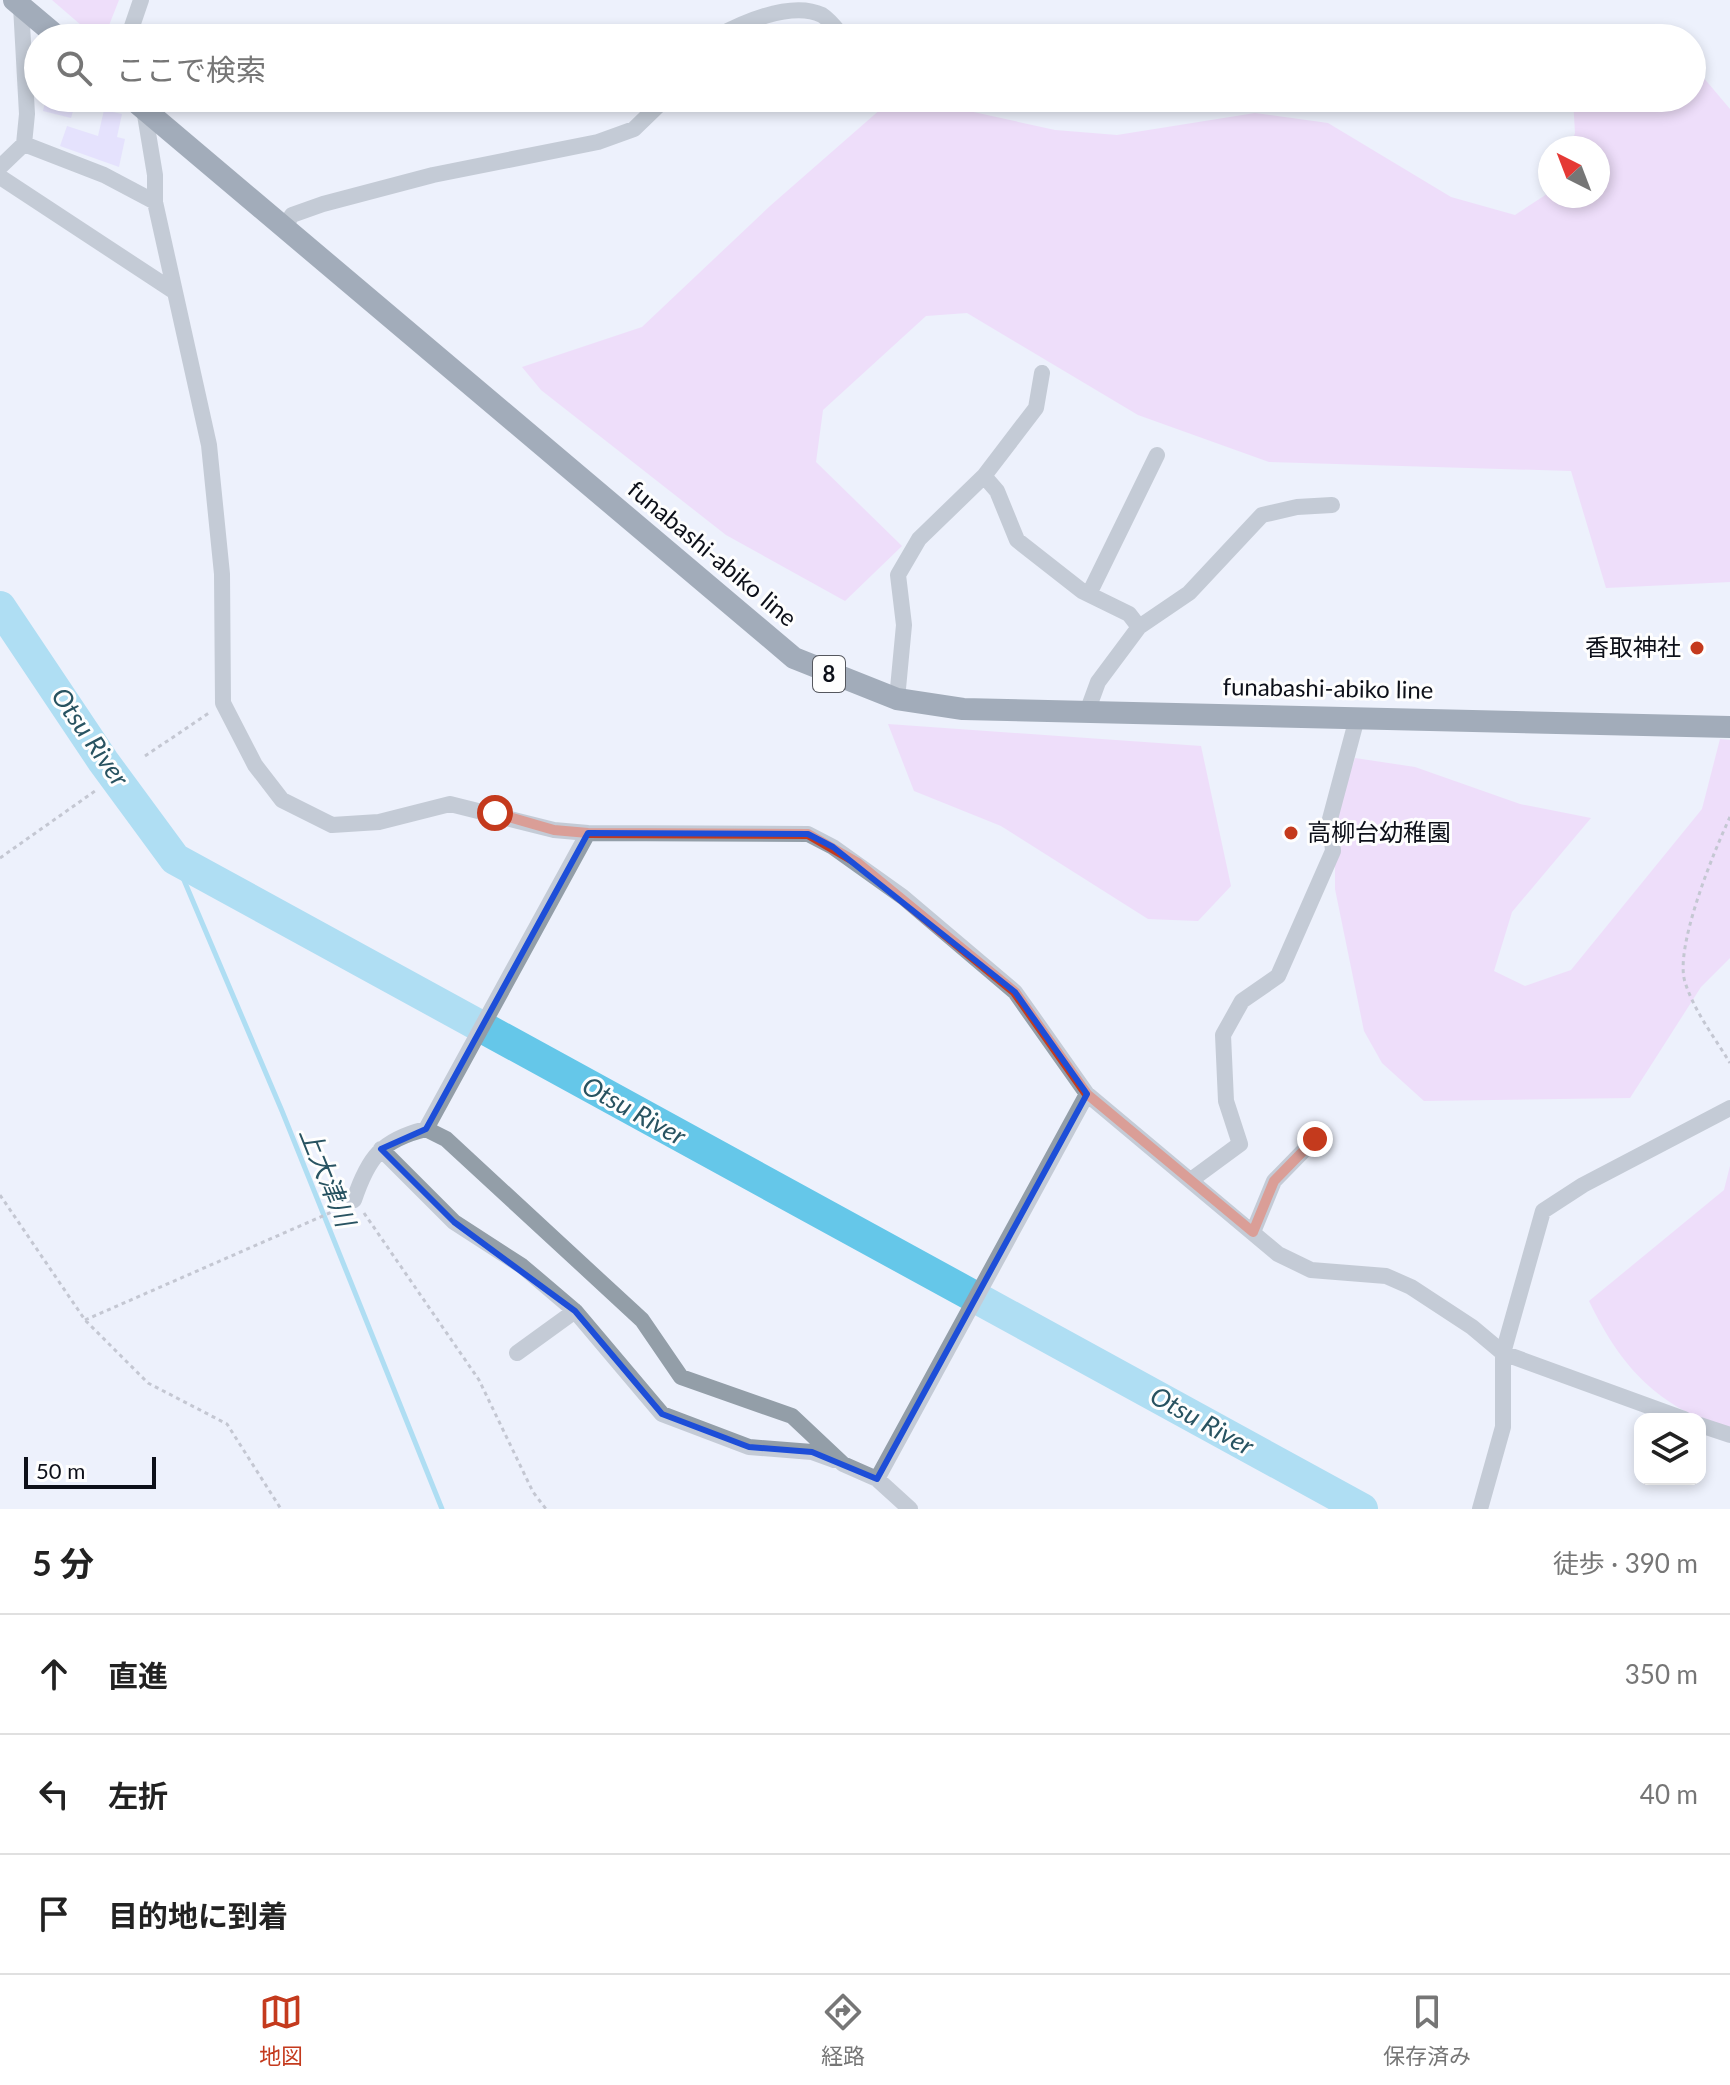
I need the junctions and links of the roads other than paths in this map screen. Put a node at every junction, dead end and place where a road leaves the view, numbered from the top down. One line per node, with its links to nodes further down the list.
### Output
1 (141, 0): 5 (street)
2 (18, 3): 4 (main road); 8 (street)
3 (808, 6): 6 (street); 7 (street)
4 (43, 24)
5 (133, 24)
6 (746, 24)
7 (831, 24)
8 (24, 77)
9 (27, 112): 13 (street)
10 (140, 112): 16 (street)
11 (148, 112): 17 (main road, funabashi-abiko line / 8)
12 (652, 112): 17 (street)
13 (24, 144): 14 (street); 16 (street)
14 (0, 167)
15 (0, 177): 18 (street)
16 (155, 202): 18 (street)
17 (285, 226): 25 (main road, funabashi-abiko line / 8)
18 (172, 290): 29 (street)
19 (1042, 373): 21 (street)
20 (1157, 455): 23 (street)
21 (984, 476): 23 (street); 25 (street)
22 (1332, 505): 24 (street)
23 (1089, 594): 24 (street)
24 (1139, 627): 26 (street)
25 (897, 699): 26 (main road, funabashi-abiko line / 8)
26 (1087, 712): 27 (main road, funabashi-abiko line / 8)
27 (1357, 718): 28 (main road, funabashi-abiko line / 8); 35 (street)
28 (1730, 727)
29 (588, 833): 30 (street); 32 (street)
30 (1087, 1094): 35 (street); 45 (street)
31 (1730, 1108): 40 (street)
32 (426, 1129): 34 (street); 44 (street)
33 (1315, 1139): 37 (street)
34 (381, 1149): 36 (street); 38 (street)
35 (1191, 1180): 37 (street)
36 (354, 1200)
37 (1253, 1232): 40 (street)
38 (575, 1311): 39 (street); 44 (street)
39 (517, 1353)
40 (1503, 1353): 41 (street); 47 (street)
41 (1668, 1413)
42 (1706, 1427): 43 (street)
43 (1730, 1435)
44 (843, 1464): 45 (street)
45 (877, 1479): 46 (street)
46 (910, 1509)
47 (1480, 1509)

